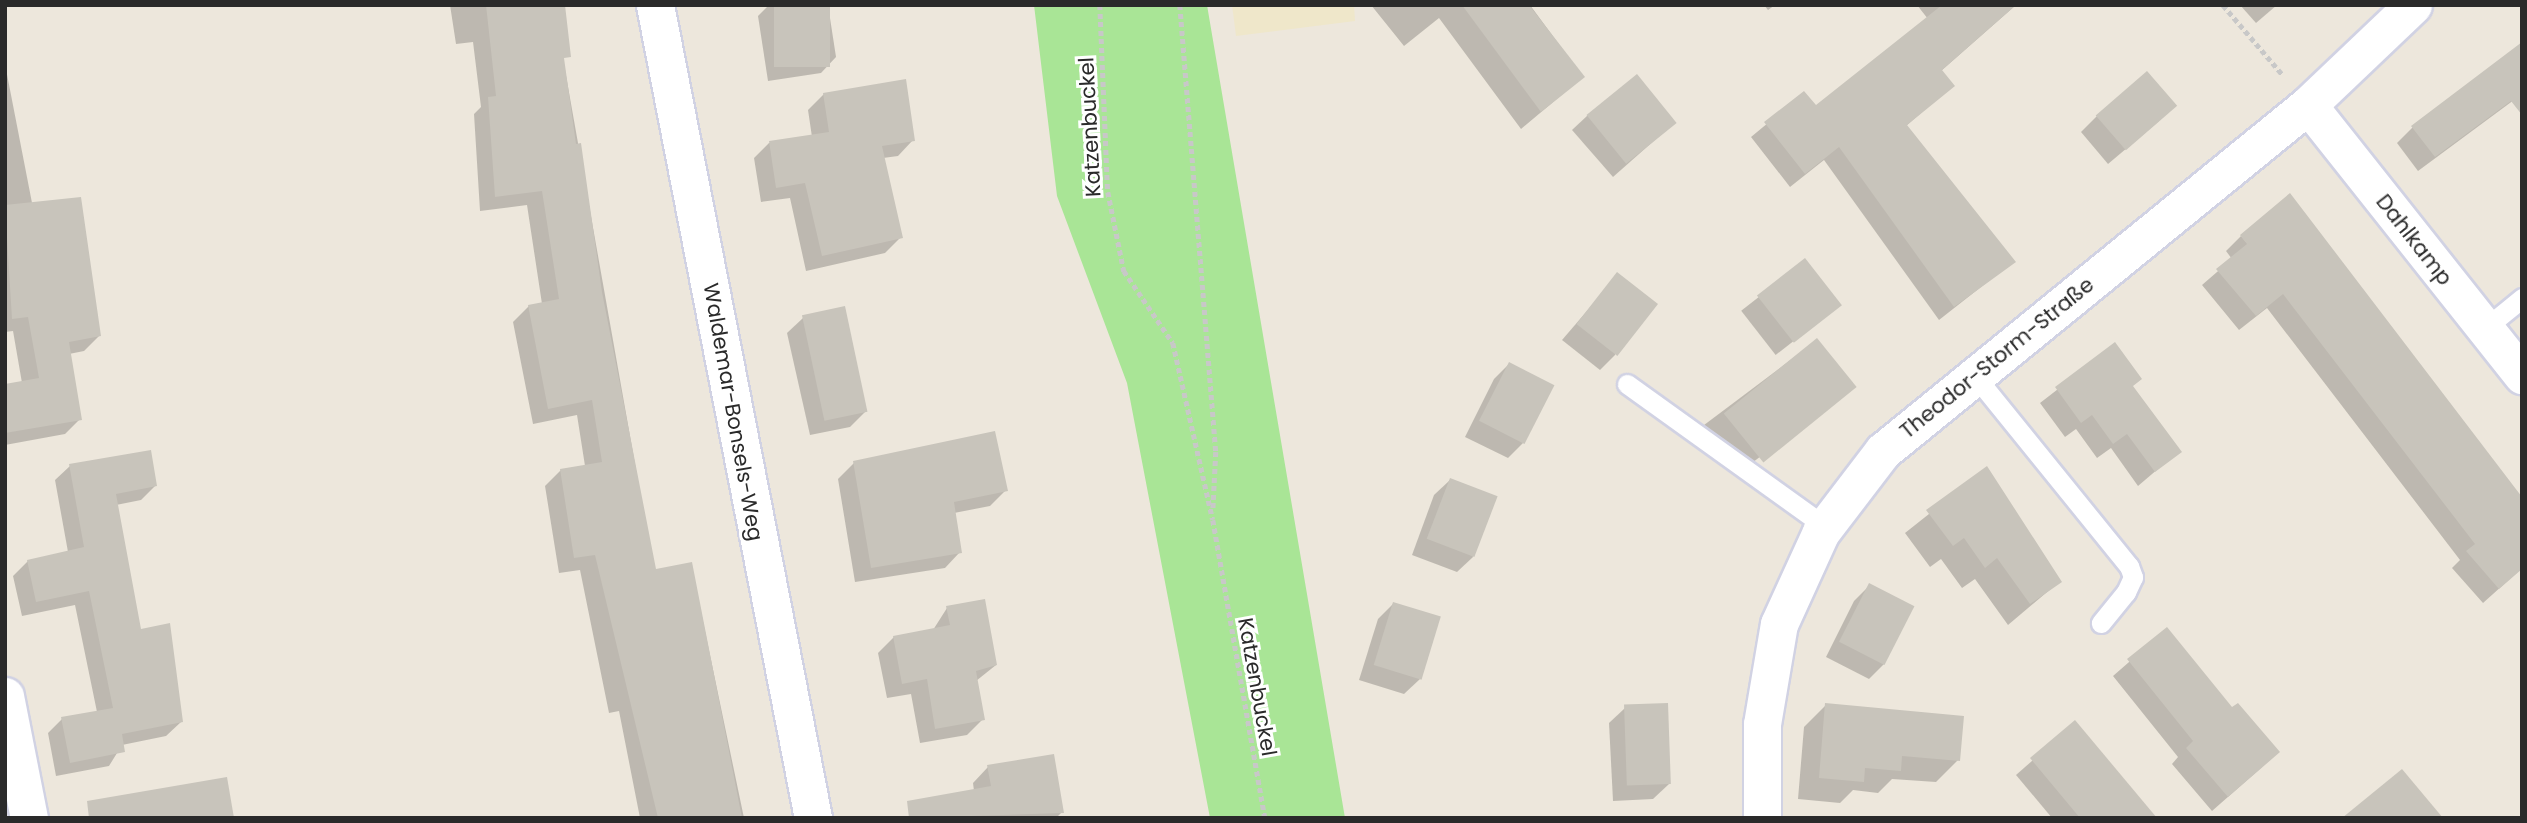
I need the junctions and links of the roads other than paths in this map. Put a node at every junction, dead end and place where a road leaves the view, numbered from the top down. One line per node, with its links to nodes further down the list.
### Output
1 (655, 5): 13 (street, Waldemar-Bonsels-Weg)
2 (2413, 5): 3 (street, Theodor-Storm-Straße)
3 (2308, 105): 5 (street, Dahlkamp); 7 (street, Theodor-Storm-Straße)
4 (2522, 298): 5 (lane)
5 (2484, 329): 6 (street, Dahlkamp)
6 (2522, 375)
7 (1975, 376): 9 (street, Theodor-Storm-Straße); 10 (lane)
8 (1627, 384): 9 (lane)
9 (1826, 527): 14 (street, Theodor-Storm-Straße)
10 (2101, 623)
11 (5, 696): 12 (street)
12 (29, 818)
13 (813, 818)
14 (1762, 818)

